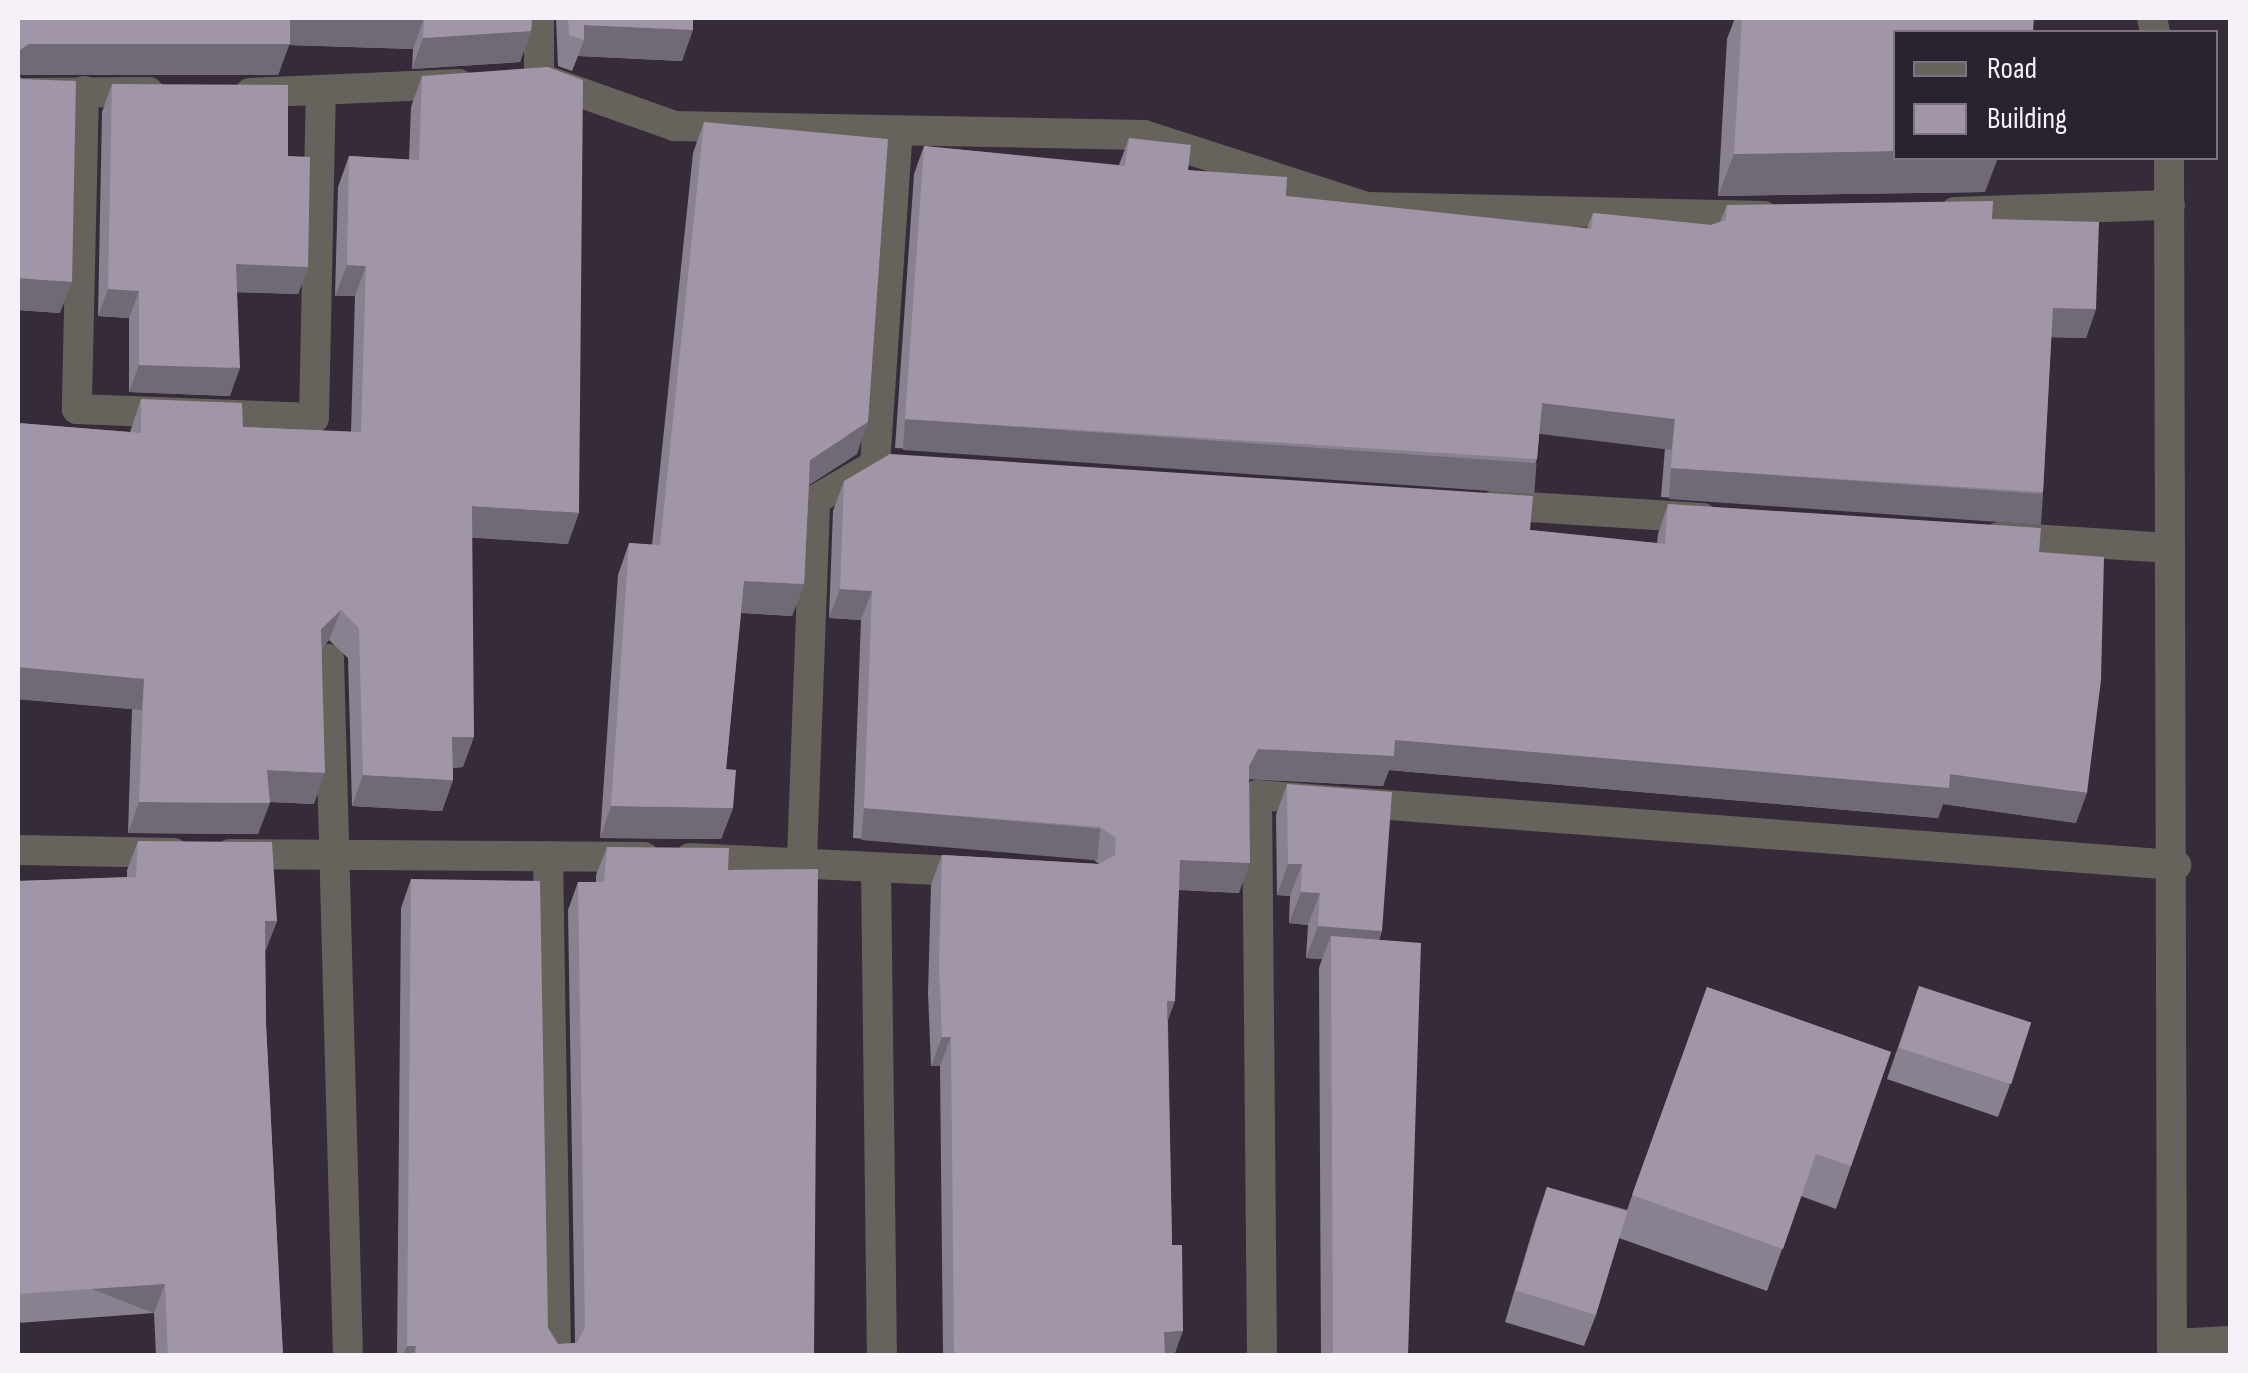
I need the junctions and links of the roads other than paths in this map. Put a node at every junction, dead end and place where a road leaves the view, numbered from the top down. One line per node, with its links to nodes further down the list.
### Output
1 (539, 18): 2 (street)
2 (539, 78): 7 (street); 8 (street)
3 (84, 91): 4 (street); 5 (street); 7 (street)
4 (183, 92)
5 (18, 93)
6 (222, 93): 7 (street)
7 (321, 94)
8 (898, 131): 12 (street); 13 (street)
9 (2168, 160): 10 (street)
10 (2170, 205): 11 (street); 18 (street)
11 (1912, 213)
12 (1793, 216)
13 (874, 465): 14 (street); 23 (street)
14 (914, 468)
15 (1453, 502): 16 (street)
16 (1732, 520)
17 (1971, 535): 18 (street)
18 (2170, 548): 24 (street)
19 (329, 659): 21 (street)
20 (18, 850): 21 (street)
21 (332, 855): 22 (street); 29 (street)
22 (548, 856): 23 (street); 30 (street)
23 (802, 859): 25 (street)
24 (2176, 864): 28 (street); 32 (street)
25 (876, 868): 26 (street); 31 (street)
26 (1011, 873)
27 (2230, 1341): 28 (street)
28 (2172, 1350)
29 (348, 1356)
30 (556, 1356)
31 (882, 1356)
32 (1262, 1356)

